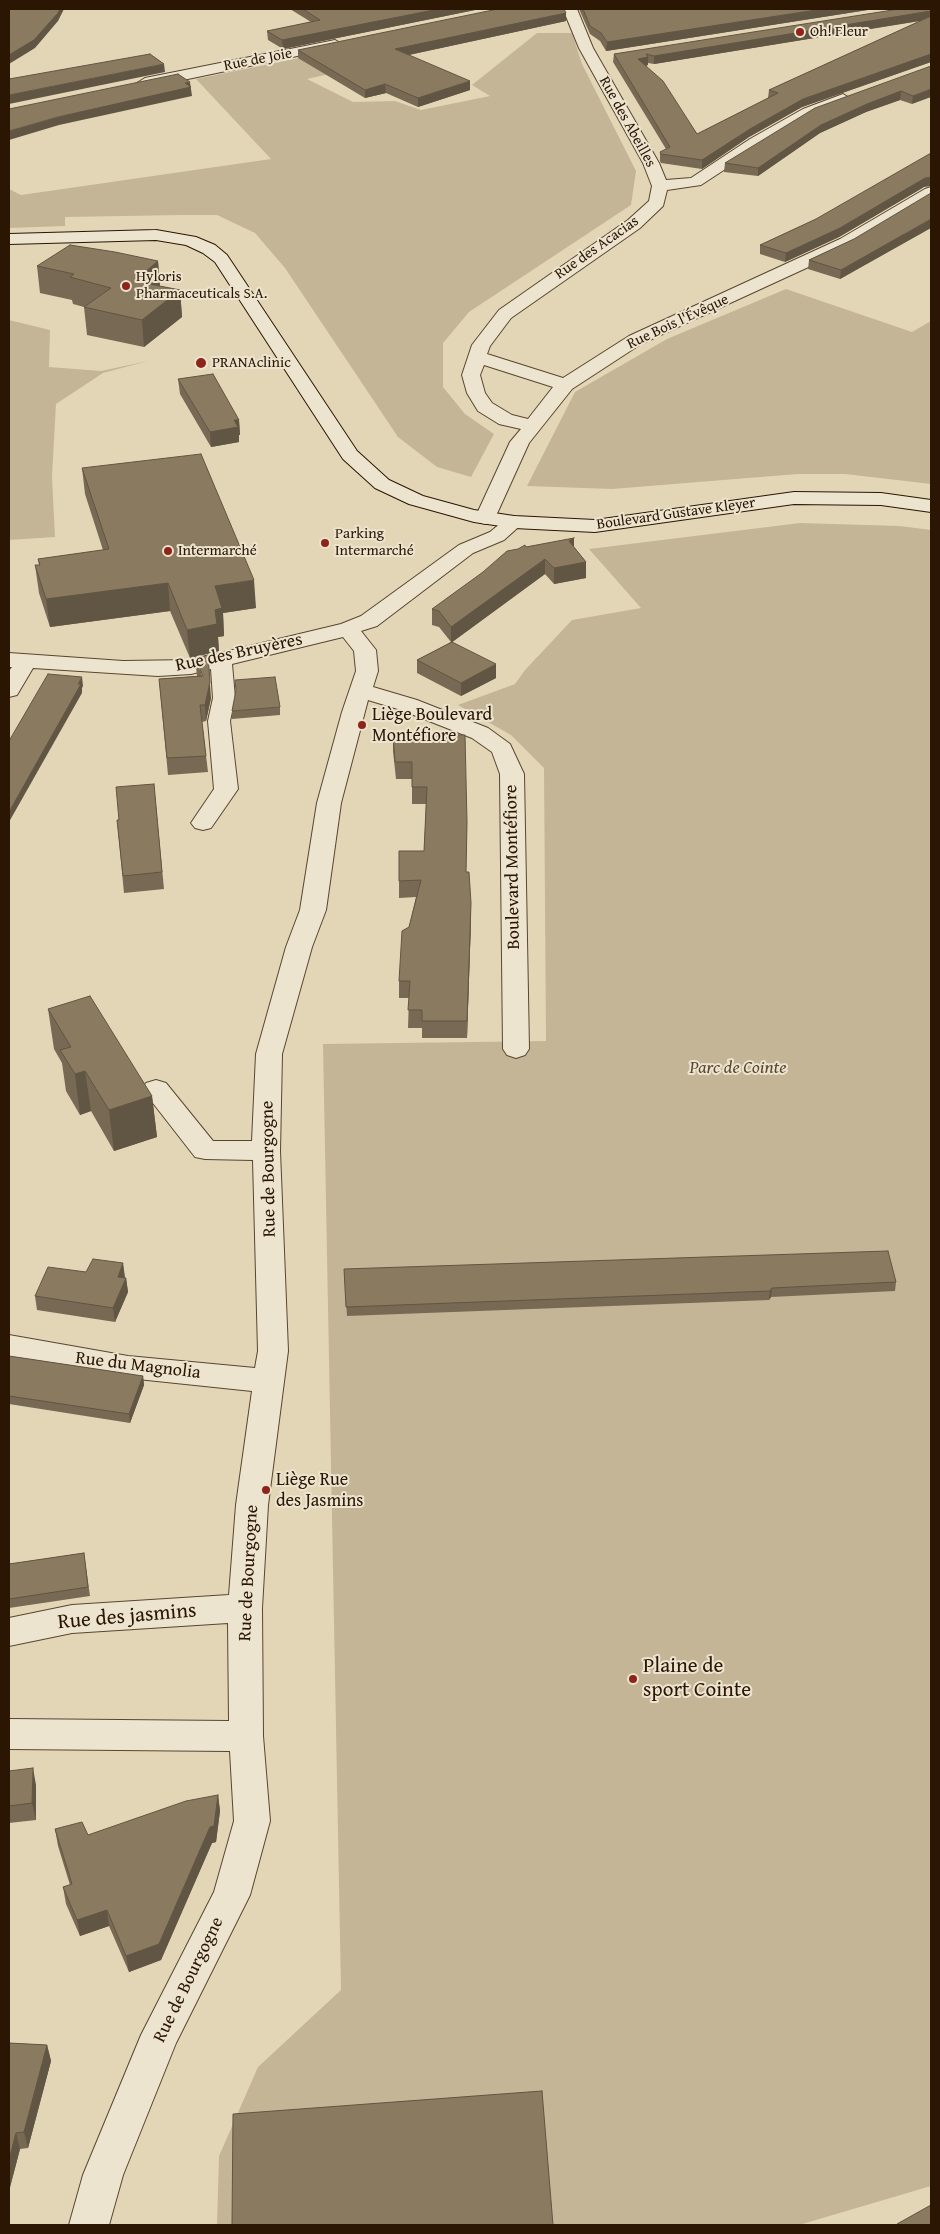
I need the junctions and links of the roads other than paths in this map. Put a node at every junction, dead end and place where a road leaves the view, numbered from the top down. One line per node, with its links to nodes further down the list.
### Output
1 (570, 9): 4 (street, Rue des Abeilles)
2 (353, 41): 5 (street, Rue de Joie)
3 (611, 56): 4 (street)
4 (592, 59): 7 (street, Rue des Abeilles)
5 (129, 86)
6 (860, 92): 7 (street)
7 (660, 186): 10 (street, Rue des Acacias)
8 (931, 192): 11 (street, Rue Bois l'Évêque)
9 (9, 239): 14 (street, Boulevard Gustave Kleyer)
10 (476, 356): 11 (street); 12 (street, Rue des Acacias)
11 (565, 385): 12 (street, Rue Bois l'Évêque)
12 (532, 424): 14 (street, Rue Bois l'Évêque)
13 (931, 506): 15 (street, Boulevard Gustave Kleyer)
14 (480, 517): 15 (street, Boulevard Gustave Kleyer); 16 (street, Rue Bois l'Évêque)
15 (514, 522): 16 (street)
16 (466, 549): 17 (street)
17 (348, 629): 18 (street, Rue des Bruyères); 21 (street)
18 (221, 660): 19 (street, Rue des Bruyères); 22 (street)
19 (17, 661): 20 (street)
20 (9, 690)
21 (361, 691): 23 (street, Boulevard Montéfiore); 25 (street, Rue de Bourgogne)
22 (203, 823)
23 (516, 1049)
24 (156, 1089): 25 (street)
25 (266, 1150): 27 (street, Rue de Bourgogne)
26 (9, 1346): 27 (street, Rue du Magnolia)
27 (268, 1381): 28 (street, Rue de Bourgogne)
28 (245, 1608): 29 (street, Rue des jasmins); 31 (street, Rue de Bourgogne)
29 (9, 1632)
30 (9, 1734): 31 (street)
31 (246, 1736): 32 (street, Rue de Bourgogne)
32 (88, 2225)

